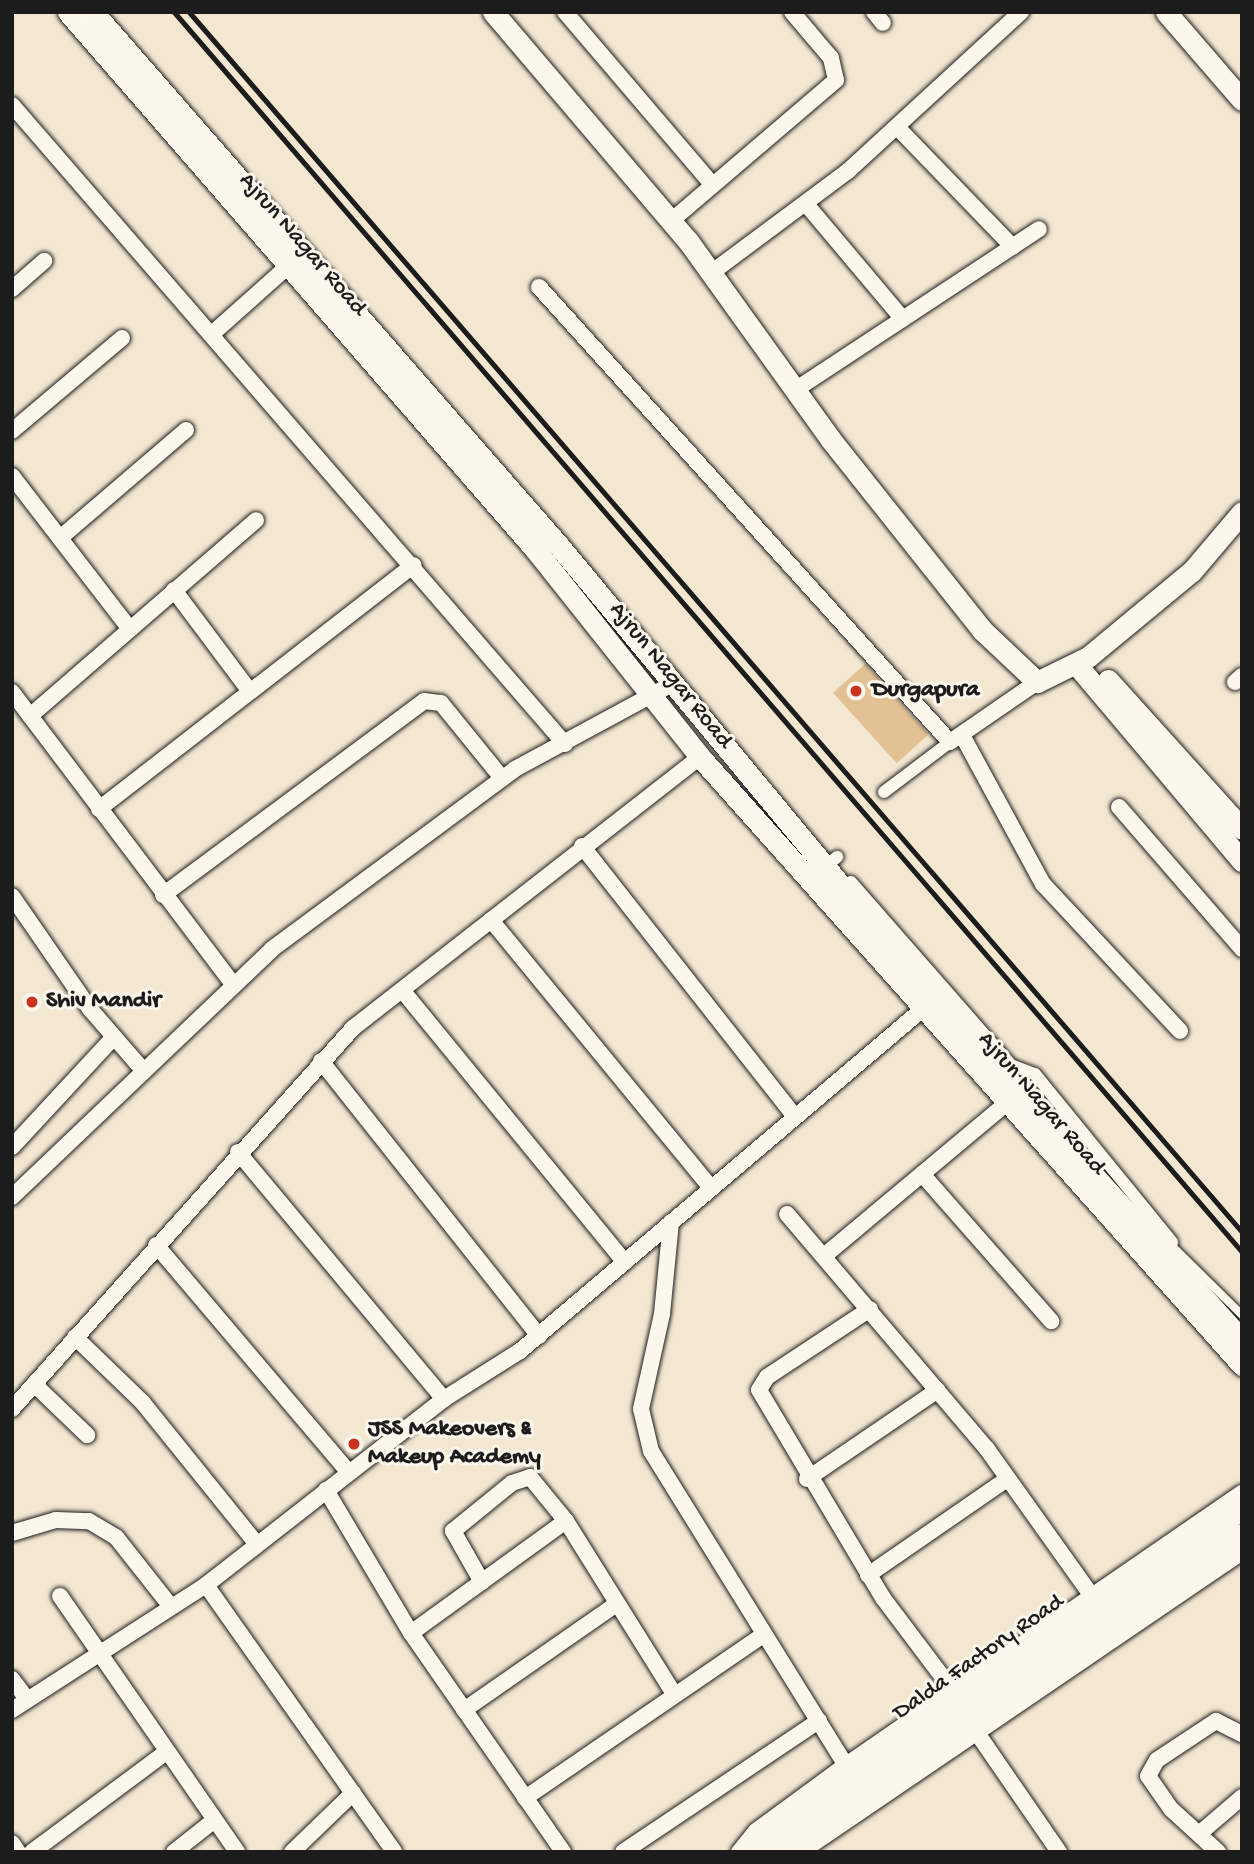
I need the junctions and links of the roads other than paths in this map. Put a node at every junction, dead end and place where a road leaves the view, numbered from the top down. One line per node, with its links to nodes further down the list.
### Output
1 (68, 12): 17 (street, Ajrun Nagar Road)
2 (93, 12): 17 (street, Ajrun Nagar Road)
3 (493, 12): 13 (street)
4 (565, 12): 11 (street)
5 (792, 12): 11 (street)
6 (1021, 12): 10 (street)
7 (1166, 12): 8 (street)
8 (1242, 100)
9 (12, 105): 22 (street)
10 (898, 128): 12 (street); 15 (street)
11 (712, 184): 13 (street)
12 (806, 204): 18 (street); 21 (street)
13 (671, 221): 18 (street)
14 (1039, 229): 15 (street)
15 (1013, 247): 21 (street)
16 (44, 261): 20 (street)
17 (294, 261): 22 (street); 36 (street, Ajrun Nagar Road); 39 (street, Ajrun Nagar Road)
18 (712, 273): 24 (street)
19 (539, 287): 41 (street)
20 (12, 289)
21 (904, 319): 24 (street)
22 (213, 333): 31 (street)
23 (122, 338): 26 (street)
24 (795, 390): 35 (street)
25 (186, 430): 30 (street)
26 (12, 431)
27 (12, 476): 30 (street)
28 (1242, 512): 34 (street)
29 (256, 520): 32 (street)
30 (60, 538): 33 (street)
31 (413, 565): 37 (street); 42 (street)
32 (174, 590): 33 (street); 37 (street)
33 (130, 629): 40 (street)
34 (1082, 661): 35 (street); 48 (street); 50 (street)
35 (1037, 682): 41 (street)
36 (672, 684): 39 (street); 58 (street, Ajrun Nagar Road)
37 (248, 689): 47 (street)
38 (12, 692): 40 (street)
39 (650, 698): 42 (street); 43 (street, Ajrun Nagar Road)
40 (30, 716): 47 (street)
41 (956, 738): 45 (street); 59 (street)
42 (565, 744): 44 (street)
43 (700, 757): 49 (street); 51 (street, Ajrun Nagar Road)
44 (502, 778): 52 (street); 56 (street)
45 (884, 792)
46 (1119, 807): 55 (street)
47 (99, 809): 52 (street)
48 (1242, 829)
49 (582, 846): 54 (street); 64 (street)
50 (1242, 861)
51 (810, 879): 58 (street, Ajrun Nagar Road); 72 (street)
52 (163, 895): 56 (street)
53 (12, 896): 60 (street)
54 (491, 920): 57 (street); 68 (street)
55 (1242, 949)
56 (233, 984): 62 (street)
57 (402, 990): 61 (street); 75 (street)
58 (929, 1004): 63 (street, Ajrun Nagar Road); 64 (street); 72 (street, Ajrun Nagar Road)
59 (1180, 1031)
60 (114, 1037): 62 (street); 65 (street)
61 (321, 1061): 66 (street); 79 (street)
62 (143, 1070): 69 (street)
63 (1006, 1104): 67 (street); 82 (street, Ajrun Nagar Road)
64 (794, 1115): 68 (street)
65 (12, 1147)
66 (238, 1152): 73 (street); 85 (street)
67 (922, 1174): 74 (street); 78 (street)
68 (710, 1187): 71 (street)
69 (12, 1197)
70 (787, 1214): 74 (street)
71 (671, 1222): 75 (street); 107 (street)
72 (1162, 1244): 77 (lane); 81 (street, Ajrun Nagar Road)
73 (156, 1245): 80 (street); 88 (street)
74 (824, 1256): 76 (street)
75 (625, 1262): 79 (street)
76 (870, 1309): 84 (street); 89 (street)
77 (1242, 1315)
78 (1051, 1321)
79 (539, 1336): 85 (street)
80 (75, 1337): 83 (street); 97 (street)
81 (1242, 1340)
82 (1242, 1365)
83 (34, 1384): 86 (street); 87 (street)
84 (938, 1390): 89 (street); 90 (street)
85 (444, 1399): 88 (street)
86 (12, 1409)
87 (87, 1435)
88 (348, 1471): 91 (street)
89 (807, 1479): 99 (street)
90 (1007, 1479): 99 (street); 102 (street)
91 (326, 1490): 97 (street); 106 (street)
92 (1242, 1493): 102 (street)
93 (1242, 1509): 119 (street, Dalda Factory Road)
94 (566, 1521): 100 (street); 100 (street); 105 (street)
95 (12, 1533): 104 (street)
96 (1242, 1534): 119 (street, Dalda Factory Road)
97 (256, 1543): 101 (street)
98 (1240, 1556): 116 (street)
99 (869, 1575): 110 (street)
100 (482, 1582): 106 (street)
101 (206, 1585): 104 (street); 120 (street)
102 (1091, 1595): 110 (street)
103 (61, 1596): 108 (street)
104 (169, 1604): 108 (street)
105 (615, 1605): 111 (street); 114 (street)
106 (411, 1633): 114 (street)
107 (762, 1636): 111 (street); 115 (street)
108 (104, 1654): 112 (street); 118 (street)
109 (12, 1679): 112 (street)
110 (953, 1691): 119 (street)
111 (673, 1692): 122 (street)
112 (27, 1699): 113 (street)
113 (12, 1710)
114 (464, 1710): 122 (street)
115 (819, 1721): 119 (street); 133 (street)
116 (976, 1733): 137 (street); 138 (street)
117 (1242, 1734): 124 (street)
118 (165, 1753): 123 (street); 127 (street)
119 (846, 1783): 134 (street); 135 (street, Dalda Factory Road); 136 (street, Dalda Factory Road)
120 (353, 1793): 130 (street); 131 (street)
121 (1242, 1797): 124 (street)
122 (524, 1798): 132 (street)
123 (212, 1822): 128 (street); 129 (street)
124 (1200, 1833): 139 (street)
125 (12, 1843): 126 (street)
126 (18, 1852)
127 (32, 1852)
128 (174, 1852)
129 (237, 1852)
130 (292, 1852)
131 (394, 1852)
132 (563, 1852)
133 (623, 1852)
134 (738, 1852)
135 (748, 1852)
136 (779, 1852)
137 (801, 1852)
138 (1059, 1852)
139 (1218, 1852)

